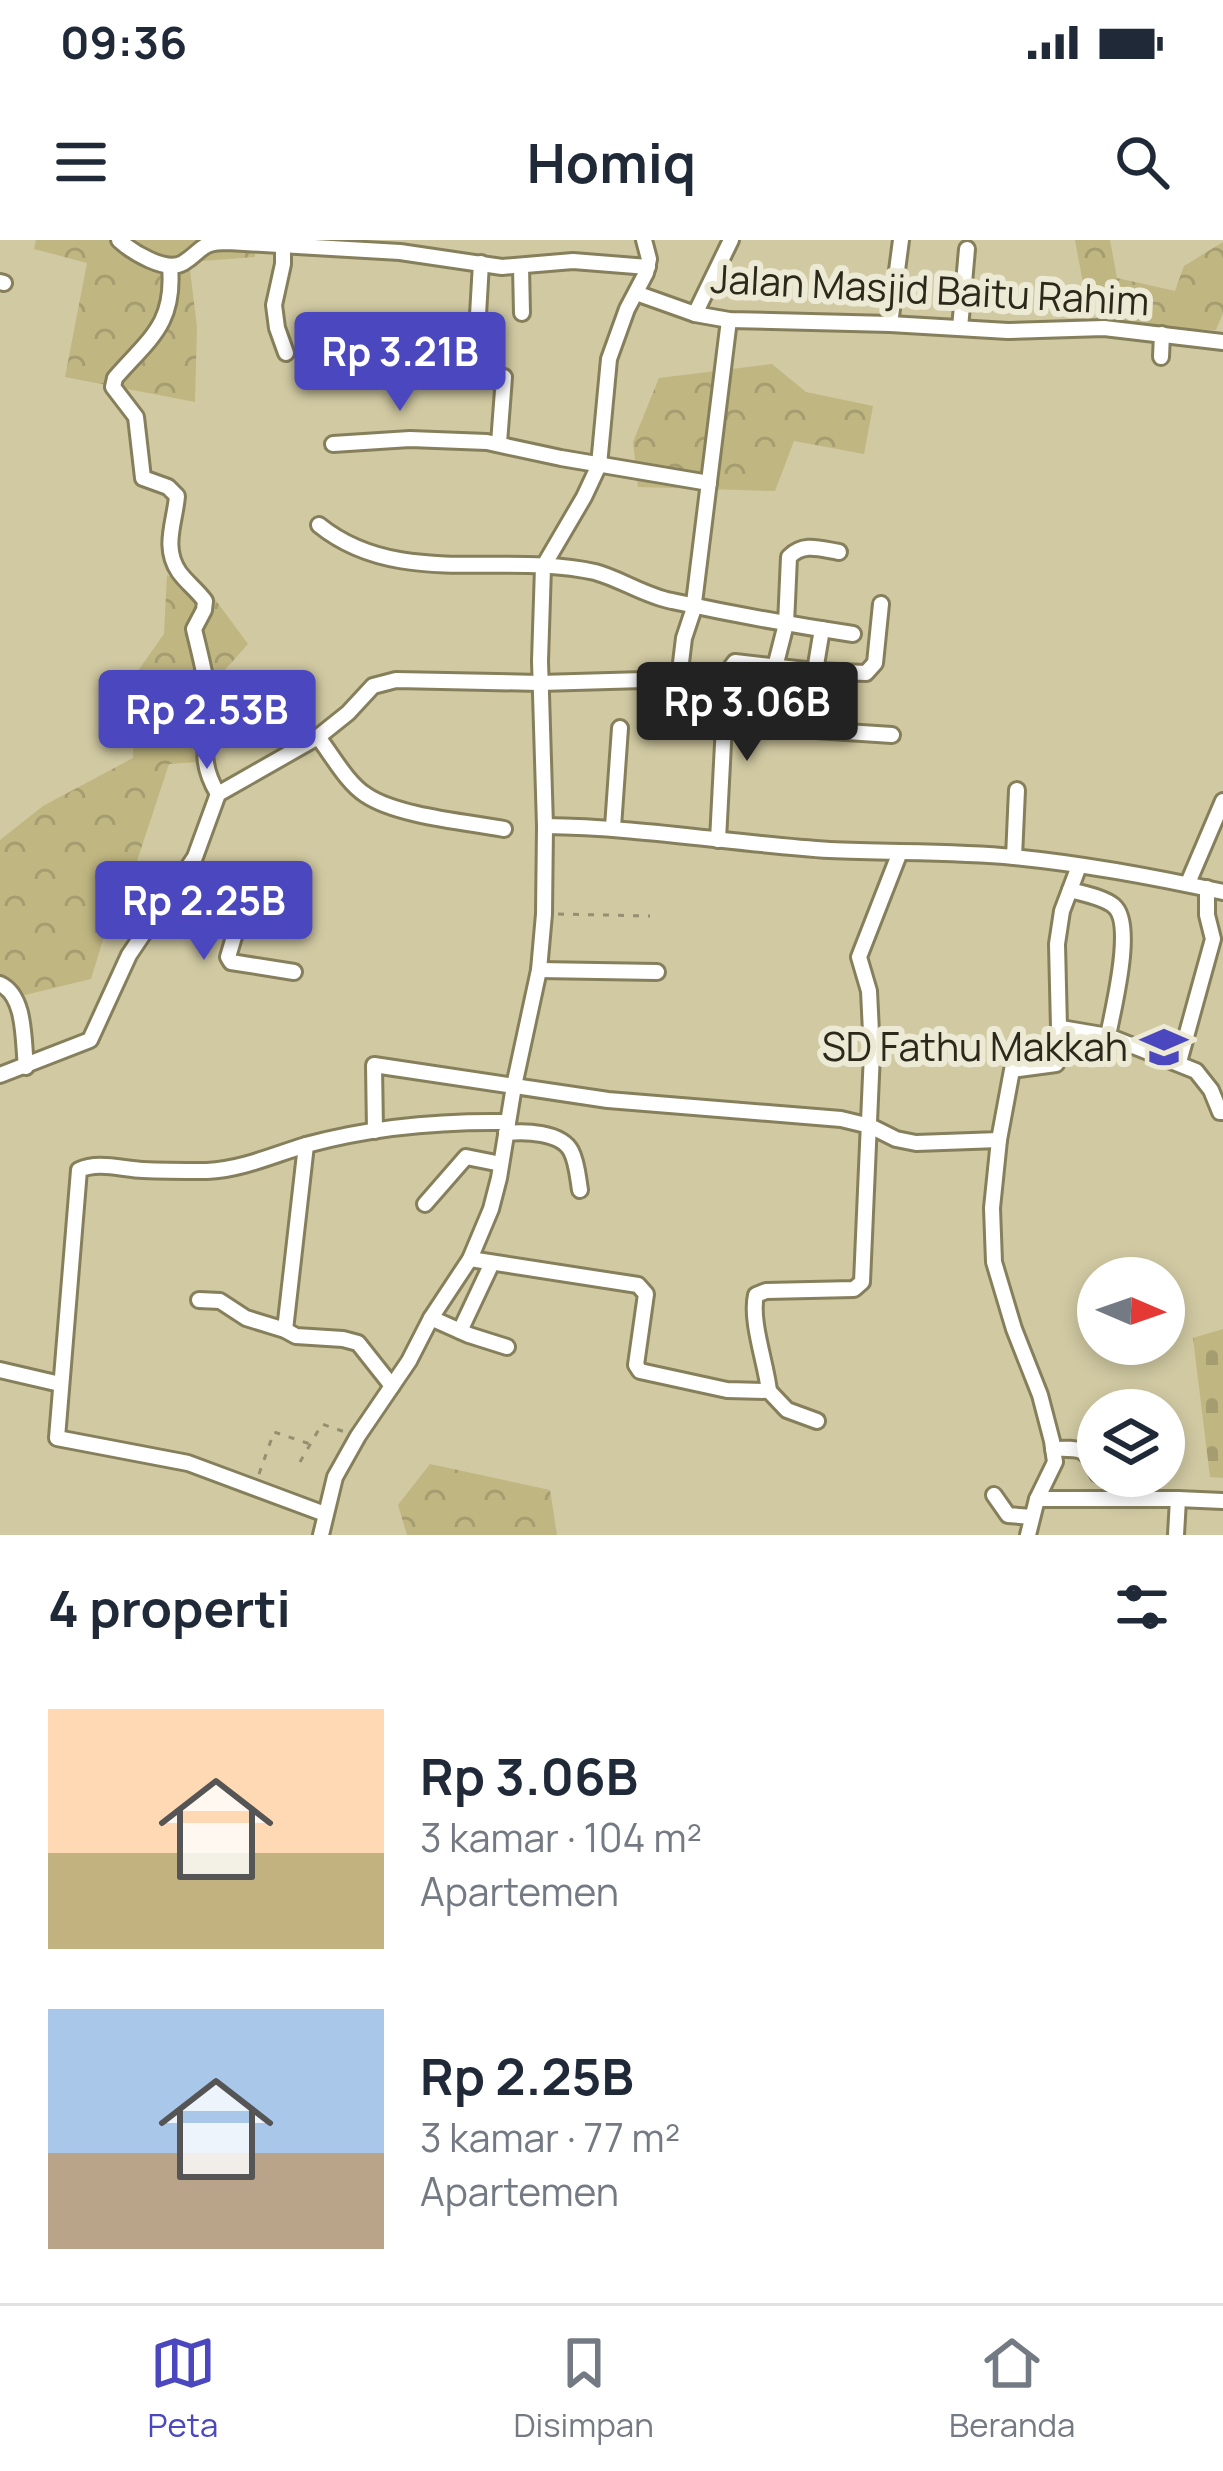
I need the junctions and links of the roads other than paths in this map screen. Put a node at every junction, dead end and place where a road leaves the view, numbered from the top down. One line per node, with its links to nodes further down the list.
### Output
1 (119, 240): 8 (street)
2 (644, 240): 10 (street)
3 (731, 240): 13 (street)
4 (901, 240): 16 (street)
5 (284, 243): 7 (street); 8 (street); 20 (street)
6 (968, 249): 17 (street)
7 (481, 263): 9 (street); 14 (street)
8 (170, 266): 41 (street)
9 (521, 267): 10 (street); 12 (street)
10 (648, 267): 11 (street)
11 (636, 293): 13 (street, Jalan Masjid Baitu Rahim); 25 (street)
12 (522, 313)
13 (695, 314): 15 (street, Jalan Masjid Baitu Rahim)
14 (478, 315)
15 (729, 320): 16 (street, Jalan Masjid Baitu Rahim); 26 (street)
16 (890, 324): 17 (street, Jalan Masjid Baitu Rahim)
17 (960, 328): 18 (street, Jalan Masjid Baitu Rahim)
18 (1162, 334): 19 (street, Jalan Masjid Baitu Rahim); 21 (street)
19 (1223, 342)
20 (286, 353)
21 (1161, 357)
22 (504, 376): 23 (street)
23 (499, 443): 24 (street); 25 (street)
24 (333, 444)
25 (599, 465): 26 (street); 29 (street)
26 (709, 483): 30 (street)
27 (319, 525): 29 (street)
28 (839, 552): 32 (street)
29 (543, 568): 30 (street); 38 (street)
30 (694, 604): 32 (street); 37 (street)
31 (881, 604): 36 (street)
32 (786, 624): 33 (street); 35 (street)
33 (822, 629): 34 (street); 36 (street)
34 (853, 634)
35 (775, 667): 36 (street); 39 (street)
36 (815, 671)
37 (679, 679): 38 (street); 39 (street)
38 (540, 683): 45 (street); 49 (street)
39 (726, 686): 42 (street)
40 (261, 698): 41 (street)
41 (209, 700): 47 (street)
42 (725, 724): 44 (street); 52 (street)
43 (620, 728): 50 (street)
44 (892, 734)
45 (318, 737): 47 (street); 51 (street)
46 (1018, 790): 54 (street)
47 (218, 794): 56 (street)
48 (1223, 801): 57 (street)
49 (545, 826): 50 (street); 61 (street)
50 (613, 827): 52 (street)
51 (504, 829)
52 (718, 841): 53 (street)
53 (900, 852): 54 (street); 72 (street)
54 (1013, 857): 55 (street)
55 (1079, 866): 57 (street); 59 (street)
56 (186, 872): 62 (street); 68 (street)
57 (1188, 883): 58 (street)
58 (1207, 888): 60 (street); 67 (street)
59 (1070, 890): 65 (street); 66 (street)
60 (1223, 892)
61 (538, 970): 63 (street); 70 (street)
62 (294, 972)
63 (657, 972)
64 (0, 984): 68 (street)
65 (1060, 1028): 66 (street); 75 (street)
66 (1108, 1036): 67 (street)
67 (1179, 1062): 71 (street)
68 (26, 1066): 69 (street)
69 (0, 1075)
70 (514, 1086): 72 (street); 73 (street); 74 (street)
71 (1223, 1112)
72 (870, 1126): 75 (street); 90 (street)
73 (507, 1127): 74 (street); 77 (street); 78 (street)
74 (375, 1131): 76 (street)
75 (999, 1141): 92 (street)
76 (306, 1145): 84 (street); 88 (street)
77 (501, 1163): 79 (street); 80 (street)
78 (580, 1190)
79 (424, 1204)
80 (470, 1259): 81 (street); 83 (street)
81 (492, 1264): 85 (street); 90 (street)
82 (200, 1300): 84 (street)
83 (431, 1318): 85 (street); 89 (street)
84 (285, 1330): 89 (street)
85 (460, 1331): 86 (street)
86 (507, 1347)
87 (0, 1370): 88 (street)
88 (61, 1384): 99 (street)
89 (392, 1386): 99 (street)
90 (769, 1391): 91 (street)
91 (817, 1421)
92 (1053, 1449): 93 (street); 95 (street)
93 (1077, 1450)
94 (994, 1496): 100 (street)
95 (1037, 1499): 96 (street); 100 (street)
96 (1109, 1499): 97 (street)
97 (1178, 1499): 98 (street); 103 (street)
98 (1223, 1501)
99 (325, 1514): 101 (street)
100 (1032, 1517): 102 (street)
101 (321, 1535)
102 (1028, 1535)
103 (1176, 1535)

